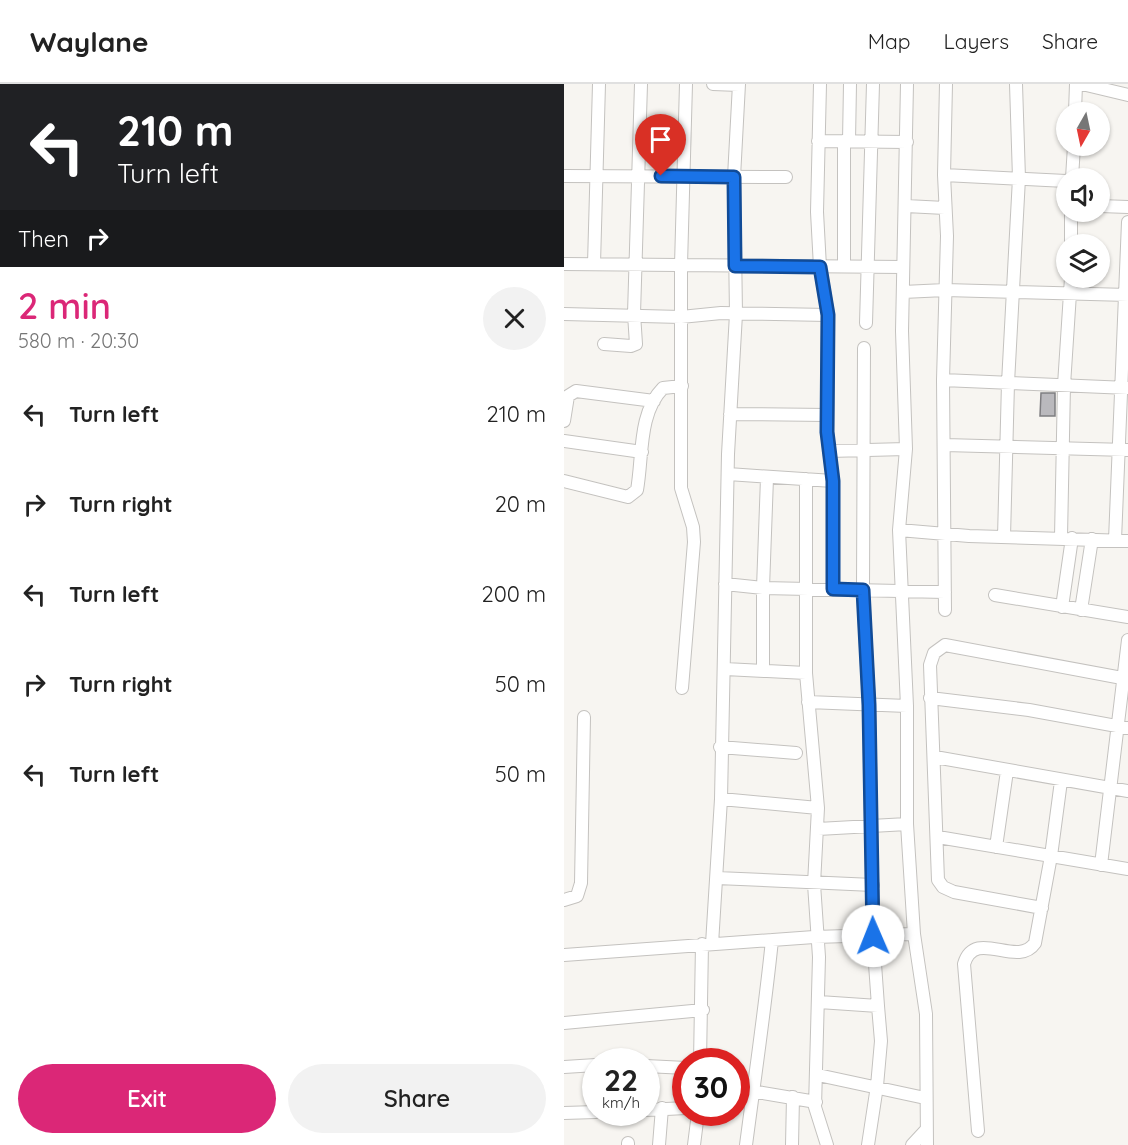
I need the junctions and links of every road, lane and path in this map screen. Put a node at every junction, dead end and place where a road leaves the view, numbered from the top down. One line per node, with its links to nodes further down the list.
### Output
1 (599, 84): 25 (street)
2 (640, 84): 23 (street)
3 (686, 84): 24 (street)
4 (713, 84): 13 (street)
5 (820, 84): 17 (street)
6 (850, 84): 18 (street)
7 (873, 84): 19 (street)
8 (907, 84): 20 (street)
9 (946, 84): 21 (street)
10 (1016, 84): 28 (street)
11 (1076, 84): 16 (street)
12 (1082, 84): 14 (street)
13 (739, 85): 26 (street)
14 (1103, 86): 15 (street)
15 (1128, 95)
16 (1075, 102)
17 (818, 141): 18 (street); 42 (street)
18 (846, 141): 19 (street); 39 (street)
19 (870, 141): 20 (street); 40 (street)
20 (907, 142): 30 (street)
21 (944, 175): 28 (street); 33 (street)
22 (564, 176): 25 (street)
23 (639, 176): 24 (street); 25 (street); 37 (street)
24 (684, 176): 26 (street); 38 (street)
25 (595, 177): 36 (street)
26 (734, 177): 27 (street); 41 (street)
27 (786, 177)
28 (1019, 178): 29 (street); 46 (street)
29 (1056, 180)
30 (906, 206): 33 (street); 43 (street)
31 (1110, 206): 32 (street)
32 (1128, 207)
33 (945, 208): 45 (street)
34 (1128, 222): 49 (street)
35 (564, 264): 36 (street)
36 (594, 264): 37 (street)
37 (635, 265): 38 (street); 51 (street)
38 (681, 265): 41 (street); 54 (street)
39 (844, 265): 40 (street); 42 (street)
40 (869, 265): 43 (street); 55 (street)
41 (735, 266): 42 (street); 52 (street)
42 (820, 267): 53 (street)
43 (903, 267): 47 (street)
44 (1071, 288): 48 (street)
45 (945, 290): 46 (street); 47 (street); 58 (street)
46 (1012, 291): 48 (street); 59 (street)
47 (903, 292): 71 (street)
48 (1071, 294): 49 (street); 60 (street)
49 (1127, 295): 62 (street)
50 (564, 314): 51 (street)
51 (634, 314): 54 (street); 56 (street)
52 (736, 314): 53 (street); 54 (street); 64 (street)
53 (828, 315): 65 (street)
54 (681, 316): 61 (street)
55 (866, 323)
56 (604, 344)
57 (864, 348): 75 (street)
58 (943, 380): 59 (street); 68 (street)
59 (1008, 383): 60 (street); 69 (street)
60 (1064, 385): 62 (street); 70 (street)
61 (682, 386): 63 (street); 104 (street)
62 (1125, 388): 72 (street)
63 (654, 400): 66 (street); 74 (street)
64 (730, 414): 65 (street); 76 (street)
65 (827, 415): 73 (street)
66 (564, 421)
67 (564, 441): 74 (street)
68 (945, 445): 69 (street); 82 (street)
69 (1005, 448): 70 (street); 83 (street)
70 (1062, 448): 72 (street); 84 (street)
71 (906, 449): 75 (street); 81 (street)
72 (1124, 450): 86 (street)
73 (830, 451): 75 (street); 80 (street)
74 (642, 452): 79 (street)
75 (862, 452): 91 (street)
76 (728, 474): 77 (street); 87 (street)
77 (767, 478): 78 (street); 88 (street)
78 (806, 479): 80 (street); 89 (street)
79 (564, 481)
80 (833, 481): 90 (street)
81 (899, 530): 82 (street); 92 (street)
82 (943, 534): 83 (street); 93 (street)
83 (1004, 537): 84 (street)
84 (1067, 537): 85 (street); 95 (street)
85 (1092, 539): 86 (street); 97 (street)
86 (1122, 541)
87 (724, 584): 88 (street); 100 (street)
88 (763, 588): 89 (street); 101 (street)
89 (804, 588): 90 (street); 102 (street)
90 (833, 589): 91 (street)
91 (863, 590): 92 (street); 107 (street)
92 (901, 591): 93 (street); 108 (street)
93 (945, 592): 96 (street)
94 (995, 595): 95 (street)
95 (1062, 607): 97 (street)
96 (945, 610)
97 (1081, 610): 98 (street)
98 (1128, 617)
99 (1128, 640): 103 (street)
100 (725, 669): 101 (street); 111 (street)
101 (763, 671): 102 (street)
102 (806, 673): 106 (street)
103 (1122, 678): 105 (street); 110 (street)
104 (682, 688)
105 (930, 698): 110 (street); 113 (street)
106 (808, 702): 107 (street); 119 (street)
107 (869, 705): 108 (street); 121 (street)
108 (907, 706): 120 (street)
109 (584, 717): 131 (street)
110 (1123, 727): 116 (street)
111 (720, 747): 112 (street); 118 (street)
112 (796, 753)
113 (935, 757): 114 (street); 123 (street)
114 (1007, 771): 115 (street); 124 (street)
115 (1061, 781): 116 (street); 125 (street)
116 (1112, 788): 117 (street); 126 (street)
117 (1128, 791)
118 (721, 799): 119 (street); 128 (street)
119 (818, 808): 122 (street)
120 (907, 824): 121 (street); 133 (street)
121 (872, 826): 122 (street); 130 (street)
122 (818, 830): 129 (street)
123 (938, 837): 124 (street); 132 (street)
124 (996, 847): 125 (street)
125 (1051, 856): 126 (street); 132 (street)
126 (1101, 865): 127 (street)
127 (1128, 869)
128 (717, 878): 129 (street); 137 (street)
129 (814, 884): 130 (street); 135 (street)
130 (873, 885): 134 (street)
131 (564, 900)
132 (1042, 908): 158 (street)
133 (914, 934): 134 (street); 150 (street)
134 (873, 936): 135 (street); 140 (street)
135 (819, 937): 136 (street); 139 (street)
136 (772, 940): 137 (street); 148 (street)
137 (707, 944): 138 (street); 141 (street)
138 (564, 955)
139 (819, 1002): 140 (street); 146 (street)
140 (878, 1006): 147 (street)
141 (702, 1010): 142 (street); 143 (street)
142 (564, 1023)
143 (701, 1048)
144 (582, 1066): 145 (street)
145 (564, 1067)
146 (818, 1075): 147 (street); 151 (street)
147 (877, 1086): 150 (street); 164 (street)
148 (751, 1091): 149 (street); 161 (street)
149 (794, 1097): 151 (street); 162 (street)
150 (925, 1098): 157 (street)
151 (816, 1102): 163 (street)
152 (662, 1108): 153 (street); 159 (street)
153 (672, 1108)
154 (582, 1112): 155 (street)
155 (564, 1113)
156 (696, 1126): 160 (street)
157 (925, 1131): 165 (street); 166 (street)
158 (978, 1131)
159 (659, 1145)
160 (694, 1145)
161 (746, 1145)
162 (792, 1145)
163 (827, 1145)
164 (867, 1145)
165 (912, 1145)
166 (927, 1145)

